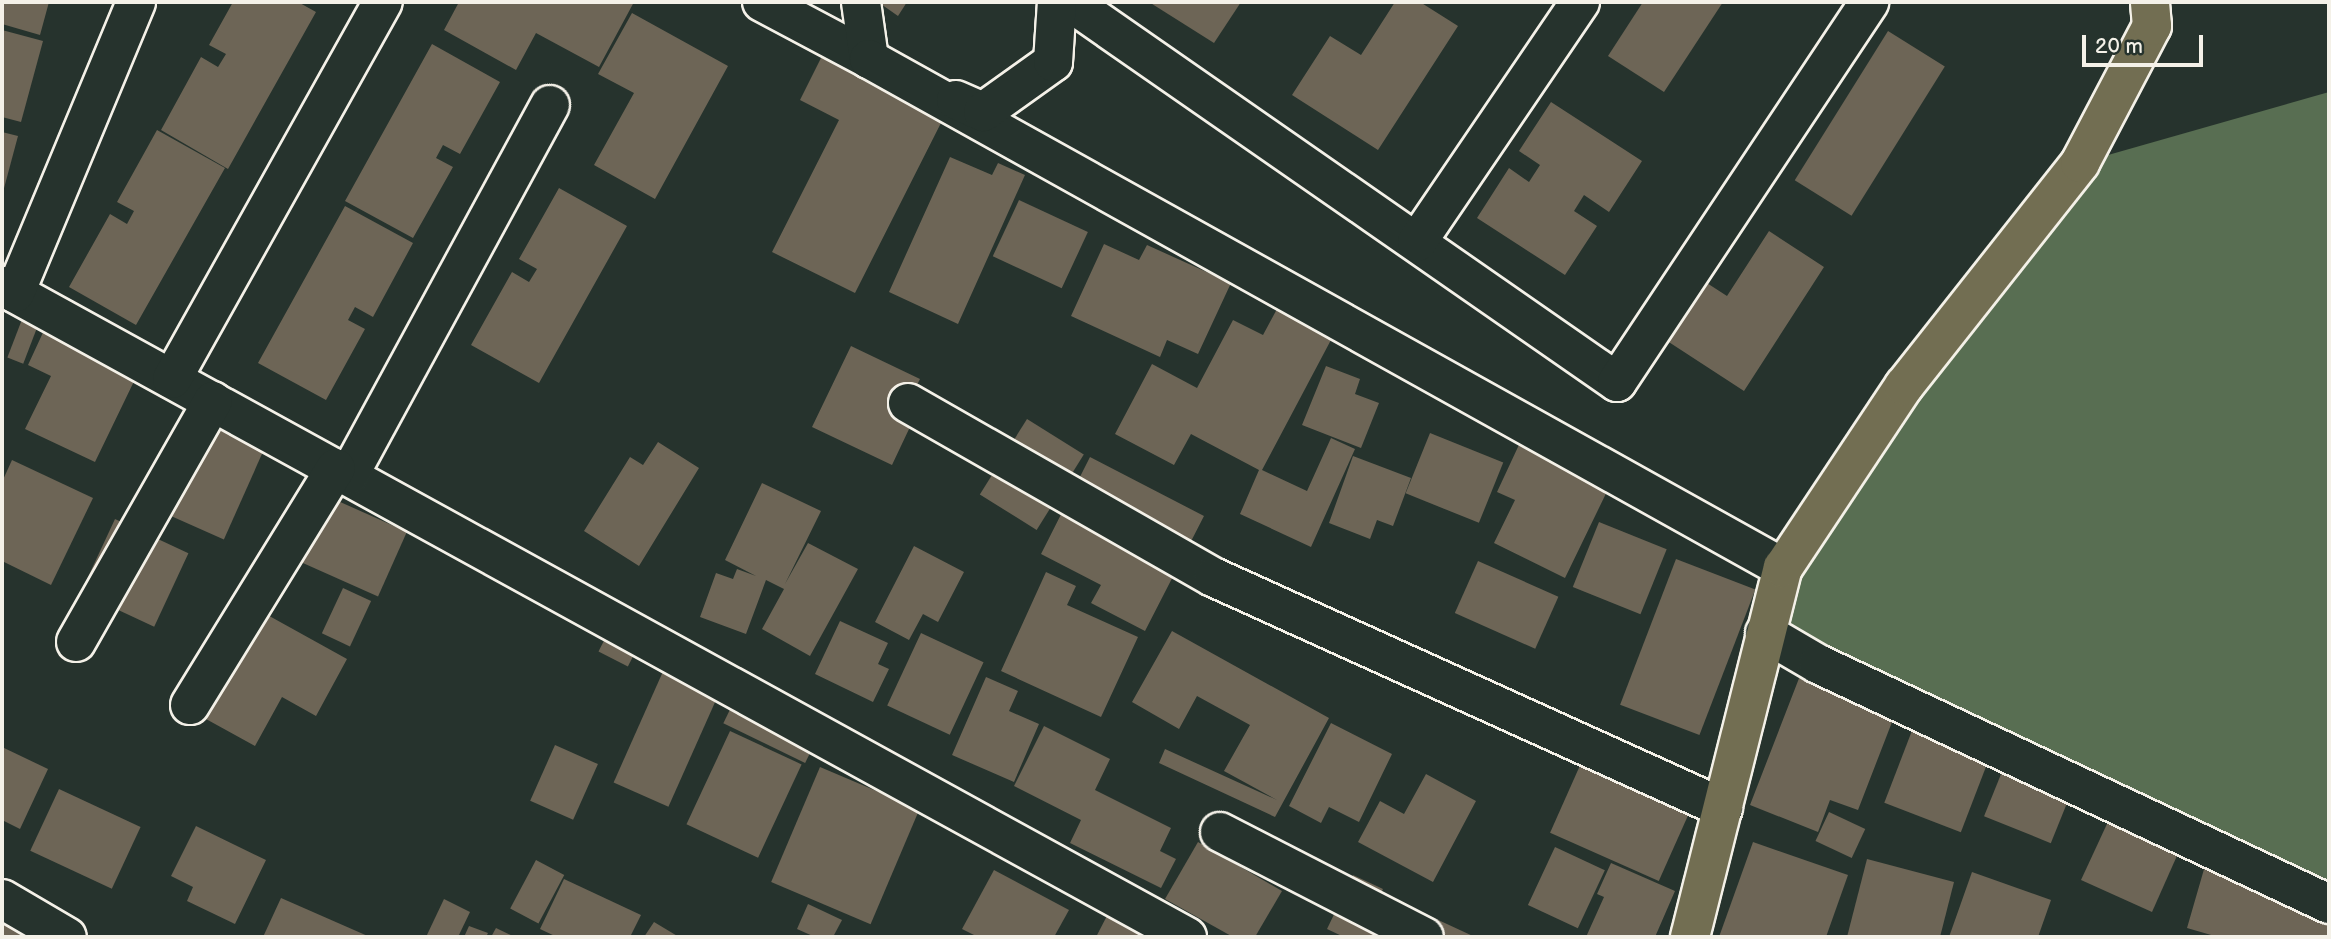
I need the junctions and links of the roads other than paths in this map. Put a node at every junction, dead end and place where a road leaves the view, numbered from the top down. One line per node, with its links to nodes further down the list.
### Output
1 (136, 2): 13 (street)
2 (383, 2): 14 (street)
3 (762, 2): 10 (street)
4 (861, 2): 10 (street)
5 (1057, 2): 10 (street)
6 (1070, 2): 12 (street)
7 (1580, 2): 12 (street)
8 (1869, 2): 12 (street)
9 (2150, 2): 18 (main road)
10 (869, 59): 18 (street)
11 (550, 105): 17 (street)
12 (1417, 242)
13 (8, 290): 14 (street)
14 (172, 379): 15 (street)
15 (213, 401): 17 (street); 20 (street)
16 (908, 403): 22 (street)
17 (342, 471): 21 (street); 27 (street)
18 (1783, 568): 19 (main road)
19 (1765, 633): 22 (main road); 25 (street)
20 (76, 642)
21 (190, 705)
22 (1723, 808): 29 (main road)
23 (1220, 832): 28 (street)
24 (2, 899): 26 (street)
25 (2329, 904)
26 (67, 937)
27 (1187, 937)
28 (1424, 937)
29 (1690, 937)

